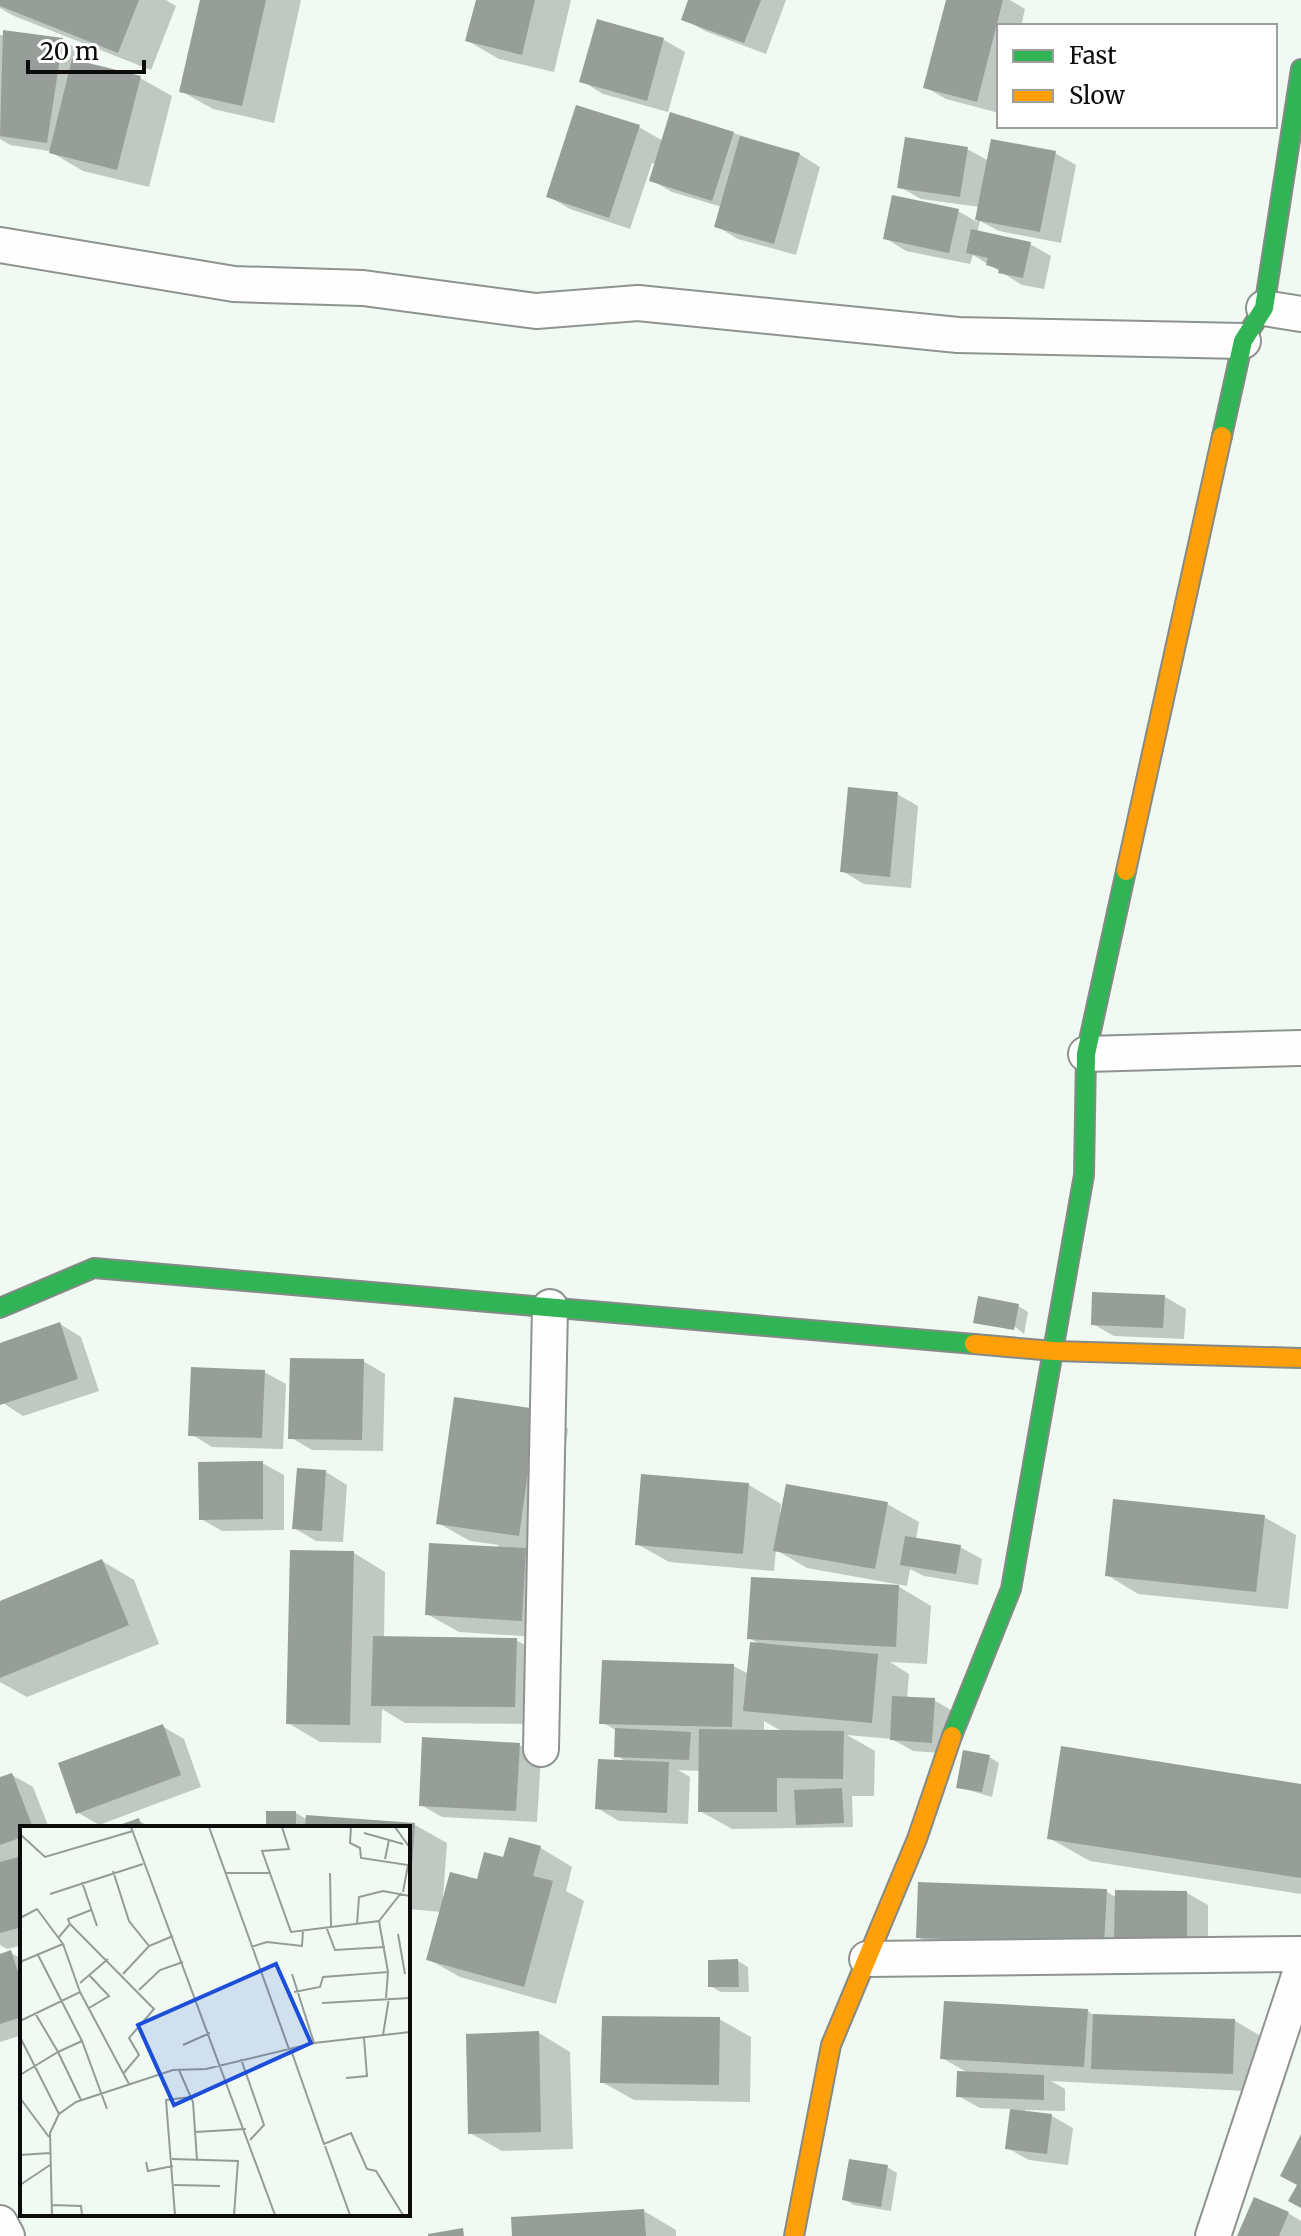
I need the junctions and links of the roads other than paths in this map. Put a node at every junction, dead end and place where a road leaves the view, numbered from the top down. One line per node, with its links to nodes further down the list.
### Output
1 (1301, 69): 3 (street)
2 (0, 245): 5 (street)
3 (1264, 308): 4 (street); 5 (street)
4 (1301, 314)
5 (1243, 341): 7 (street)
6 (1301, 1048): 7 (street)
7 (1086, 1054): 10 (street)
8 (550, 1307): 9 (street); 10 (street); 12 (street)
9 (0, 1308)
10 (1054, 1351): 11 (street); 14 (street)
11 (1301, 1358)
12 (541, 1749)
13 (1301, 1954): 14 (street)
14 (867, 1959): 18 (street)
15 (1301, 1970): 19 (street)
16 (0, 2223): 17 (street)
17 (7, 2236)
18 (794, 2236)
19 (1213, 2236)

